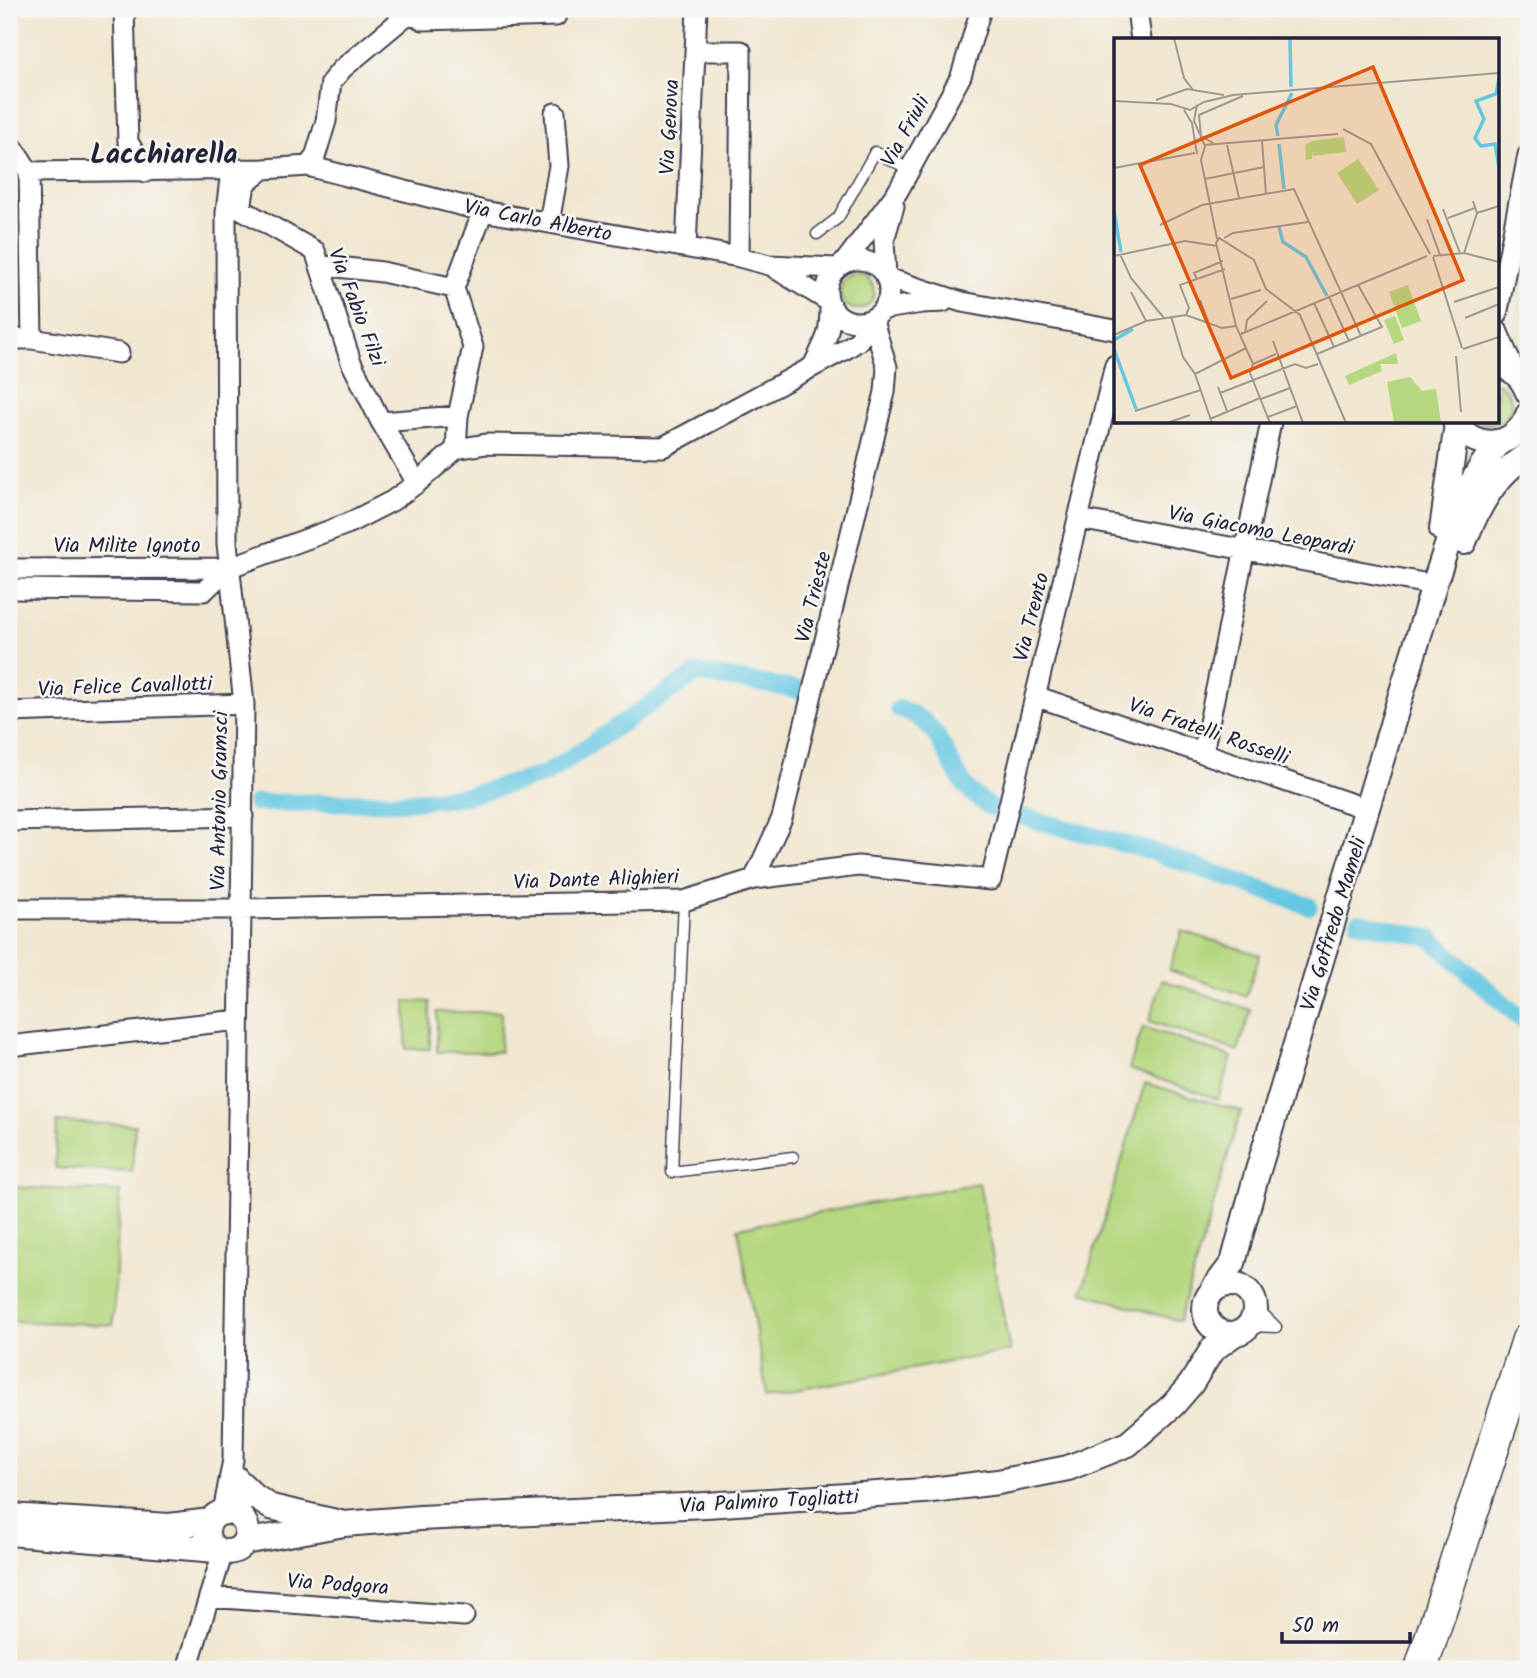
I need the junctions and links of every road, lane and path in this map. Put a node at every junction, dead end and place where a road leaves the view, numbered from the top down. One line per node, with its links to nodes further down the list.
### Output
1 (124, 9): 16 (street)
2 (697, 9): 8 (street, Via Genova)
3 (981, 9): 14 (street, Via Friuli)
4 (1137, 9): 7 (street)
5 (412, 11): 6 (street); 12 (street)
6 (556, 16)
7 (1141, 38)
8 (695, 51): 21 (street, Via Genova); 22 (street)
9 (555, 113): 19 (street)
10 (9, 145): 15 (street)
11 (1528, 155): 30 (street)
12 (308, 166): 13 (street, Via Carlo Alberto); 18 (street, Via Carlo Alberto)
13 (264, 169): 16 (street); 23 (street, Via Fabio Filzi); 51 (street, Via Antonio Gramsci)
14 (909, 169): 17 (street, Via Friuli); 20 (lane)
15 (29, 172): 16 (street); 35 (street)
16 (146, 172)
17 (898, 191): 25 (street, Via Friuli); 26 (street)
18 (483, 211): 19 (street, Via Carlo Alberto); 27 (street)
19 (549, 223): 21 (street, Via Carlo Alberto)
20 (817, 234)
21 (685, 247): 22 (street, Via Carlo Alberto)
22 (739, 257): 24 (street, Via Carlo Alberto)
23 (320, 265): 27 (street); 41 (street, Via Fabio Filzi)
24 (769, 265): 25 (street, Via Carlo Alberto); 29 (street, Via Carlo Alberto)
25 (841, 266): 26 (street, Via Carlo Alberto); 29 (street)
26 (886, 277): 28 (street, Via Carlo Alberto); 31 (street)
27 (454, 288): 40 (street)
28 (962, 302): 31 (street, Via Carlo Alberto); 32 (street, Via Carlo Alberto)
29 (829, 304): 31 (street, Via Carlo Alberto); 37 (street)
30 (1498, 310)
31 (878, 316): 37 (street); 63 (street, Via Trieste)
32 (1114, 331)
33 (1498, 332): 39 (street)
34 (9, 339): 35 (street)
35 (32, 339): 36 (street)
36 (118, 353)
37 (813, 366): 46 (street)
38 (1114, 369): 49 (street, Via Trento)
39 (1519, 381)
40 (458, 416): 41 (street); 46 (street)
41 (381, 422): 48 (street, Via Fabio Filzi)
42 (1271, 424): 50 (street)
43 (1456, 424): 53 (street, Via Goffredo Mameli)
44 (1457, 424): 45 (street)
45 (1519, 430): 53 (street, Via Goffredo Mameli)
46 (456, 449): 48 (street)
47 (1528, 455): 55 (street)
48 (416, 483): 51 (street)
49 (1079, 519): 50 (street, Via Giacomo Leopardi); 56 (street, Via Trento)
50 (1244, 549): 53 (street, Via Giacomo Leopardi); 59 (street)
51 (228, 568): 52 (street, Via Milite Ignoto); 54 (street, Via Milite Ignoto); 57 (street, Via Antonio Gramsci)
52 (9, 569)
53 (1434, 585): 55 (street, Via Goffredo Mameli)
54 (9, 589)
55 (1415, 647): 60 (street, Via Goffredo Mameli)
56 (1035, 696): 59 (street, Via Fratelli Rosselli); 64 (street, Via Trento)
57 (244, 705): 58 (street, Via Felice Cavallotti); 61 (street, Via Antonio Gramsci)
58 (9, 712)
59 (1203, 752): 60 (street, Via Fratelli Rosselli)
60 (1367, 809): 71 (street, Via Goffredo Mameli)
61 (243, 816): 62 (street); 67 (street, Via Antonio Gramsci)
62 (9, 821)
63 (754, 878): 64 (street, Via Dante Alighieri); 65 (street, Via Dante Alighieri)
64 (991, 880)
65 (684, 901): 67 (street, Via Dante Alighieri); 70 (lane)
66 (9, 909): 67 (street, Via Dante Alighieri)
67 (240, 909): 68 (street, Via Antonio Gramsci)
68 (238, 1020): 69 (street); 77 (street, Via Antonio Gramsci)
69 (9, 1046)
70 (793, 1157)
71 (1233, 1263): 72 (street, Via Goffredo Mameli); 73 (street)
72 (1214, 1288): 73 (street); 74 (street, Via Goffredo Mameli)
73 (1246, 1314): 74 (street); 76 (street)
74 (1206, 1319): 76 (street, Via Goffredo Mameli)
75 (1528, 1340): 86 (main road)
76 (1212, 1350): 80 (street, Via Palmiro Togliatti)
77 (235, 1470): 78 (street, Via Palmiro Togliatti); 81 (street, Via Antonio Gramsci)
78 (281, 1510): 80 (street, Via Palmiro Togliatti); 81 (street, Via Palmiro Togliatti)
79 (9, 1516): 81 (street, Via Palmiro Togliatti)
80 (344, 1524): 81 (street, Via Palmiro Togliatti)
81 (228, 1530): 82 (street, Via Palmiro Togliatti); 83 (street)
82 (9, 1533)
83 (209, 1597): 84 (street, Via Podgora); 85 (street)
84 (464, 1616)
85 (187, 1669)
86 (1421, 1669)

